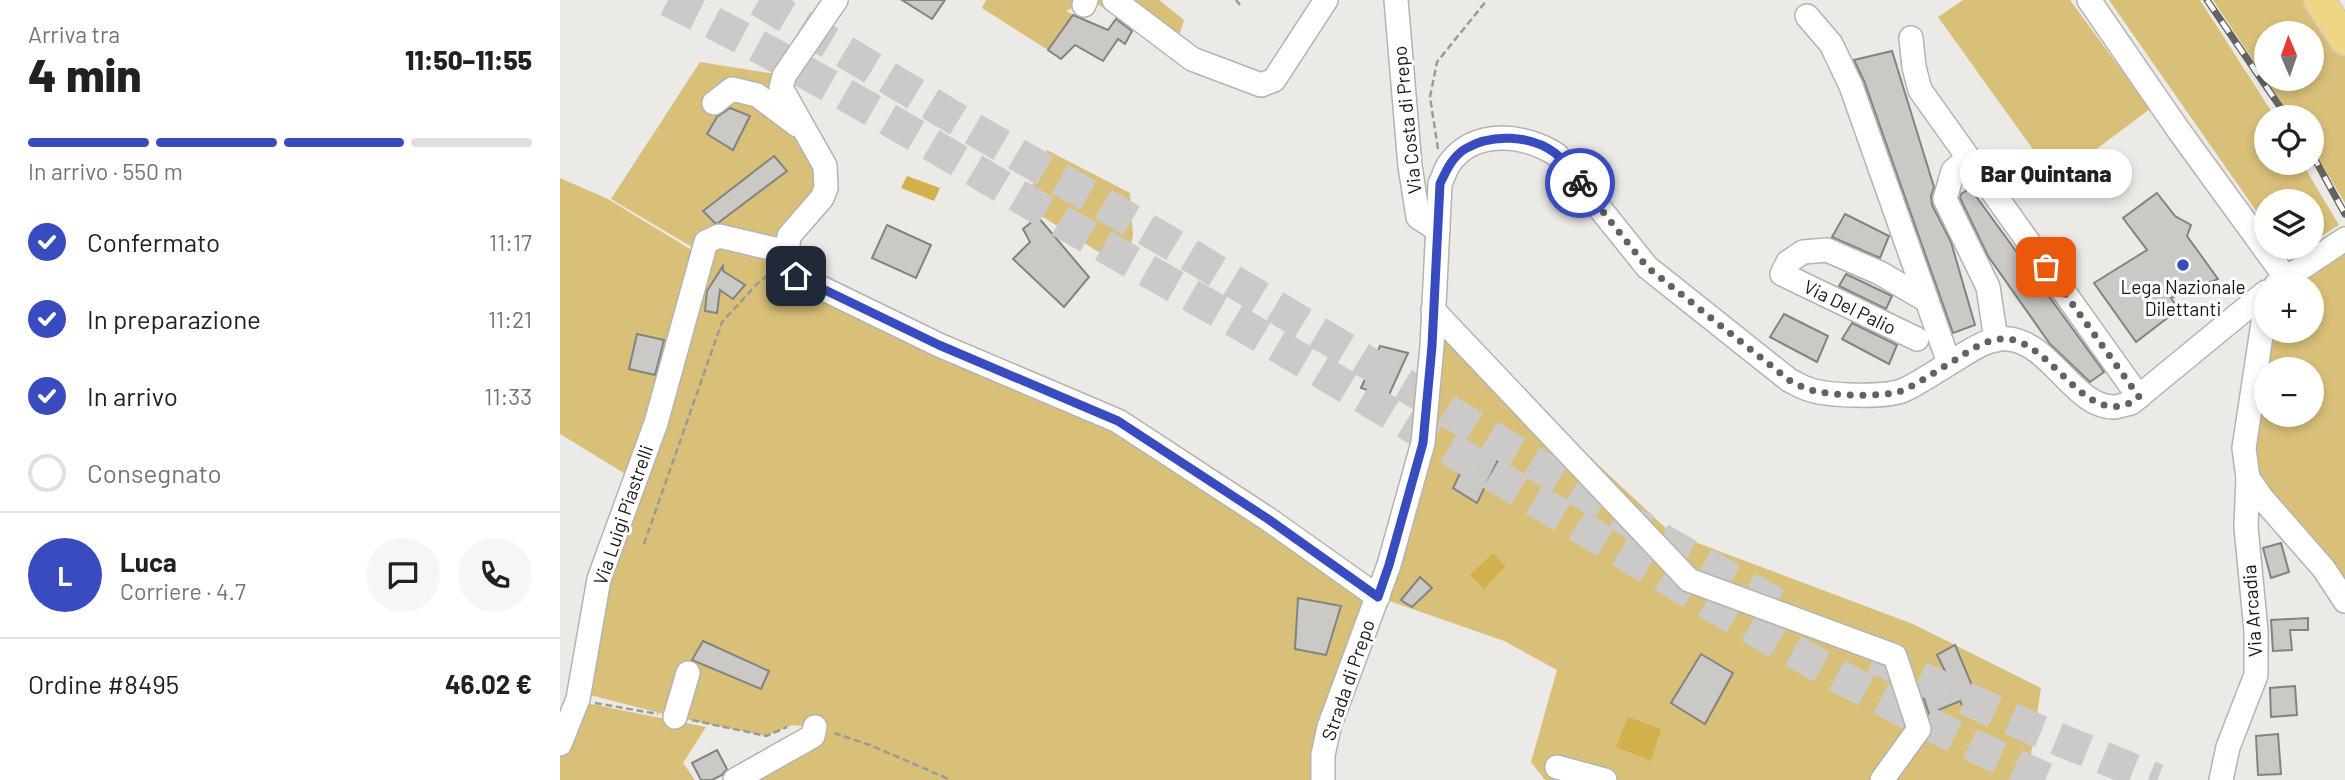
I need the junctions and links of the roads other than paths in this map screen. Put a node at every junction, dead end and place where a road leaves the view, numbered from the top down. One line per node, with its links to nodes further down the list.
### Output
1 (836, 0): 11 (street)
2 (1114, 0): 3 (street)
3 (1326, 0)
4 (1396, 0): 13 (street, Via Costa di Prepo)
5 (2089, 0): 16 (street)
6 (2319, 0): 9 (main road)
7 (1807, 16): 18 (street)
8 (1911, 38): 12 (street)
9 (2345, 40)
10 (714, 103): 11 (street)
11 (804, 130): 15 (street)
12 (1968, 158): 22 (street); 25 (street)
13 (1438, 230): 20 (street, Strada di Prepo); 24 (street, Strada di Prepo)
14 (2345, 239): 17 (street)
15 (789, 261): 27 (street, Via Luigi Piastrelli); 32 (street, Via Luigi Piastrelli)
16 (2276, 273)
17 (2292, 273)
18 (1926, 300): 21 (street, Via Del Palio); 24 (street)
19 (2254, 302): 25 (street)
20 (1433, 310): 27 (street, Strada di Prepo); 37 (street)
21 (1917, 339)
22 (1996, 340): 24 (street); 25 (street)
23 (2260, 343): 26 (street, Via Arcadia)
24 (1950, 363)
25 (2139, 397)
26 (2248, 478): 28 (street); 38 (street, Via Arcadia)
27 (1378, 597): 35 (street, Strada di Prepo)
28 (2345, 601)
29 (688, 673): 30 (street)
30 (675, 717)
31 (816, 727): 34 (street)
32 (560, 744)
33 (1558, 767): 36 (street)
34 (735, 780)
35 (1323, 780)
36 (1605, 780)
37 (1882, 780)
38 (2221, 780)

